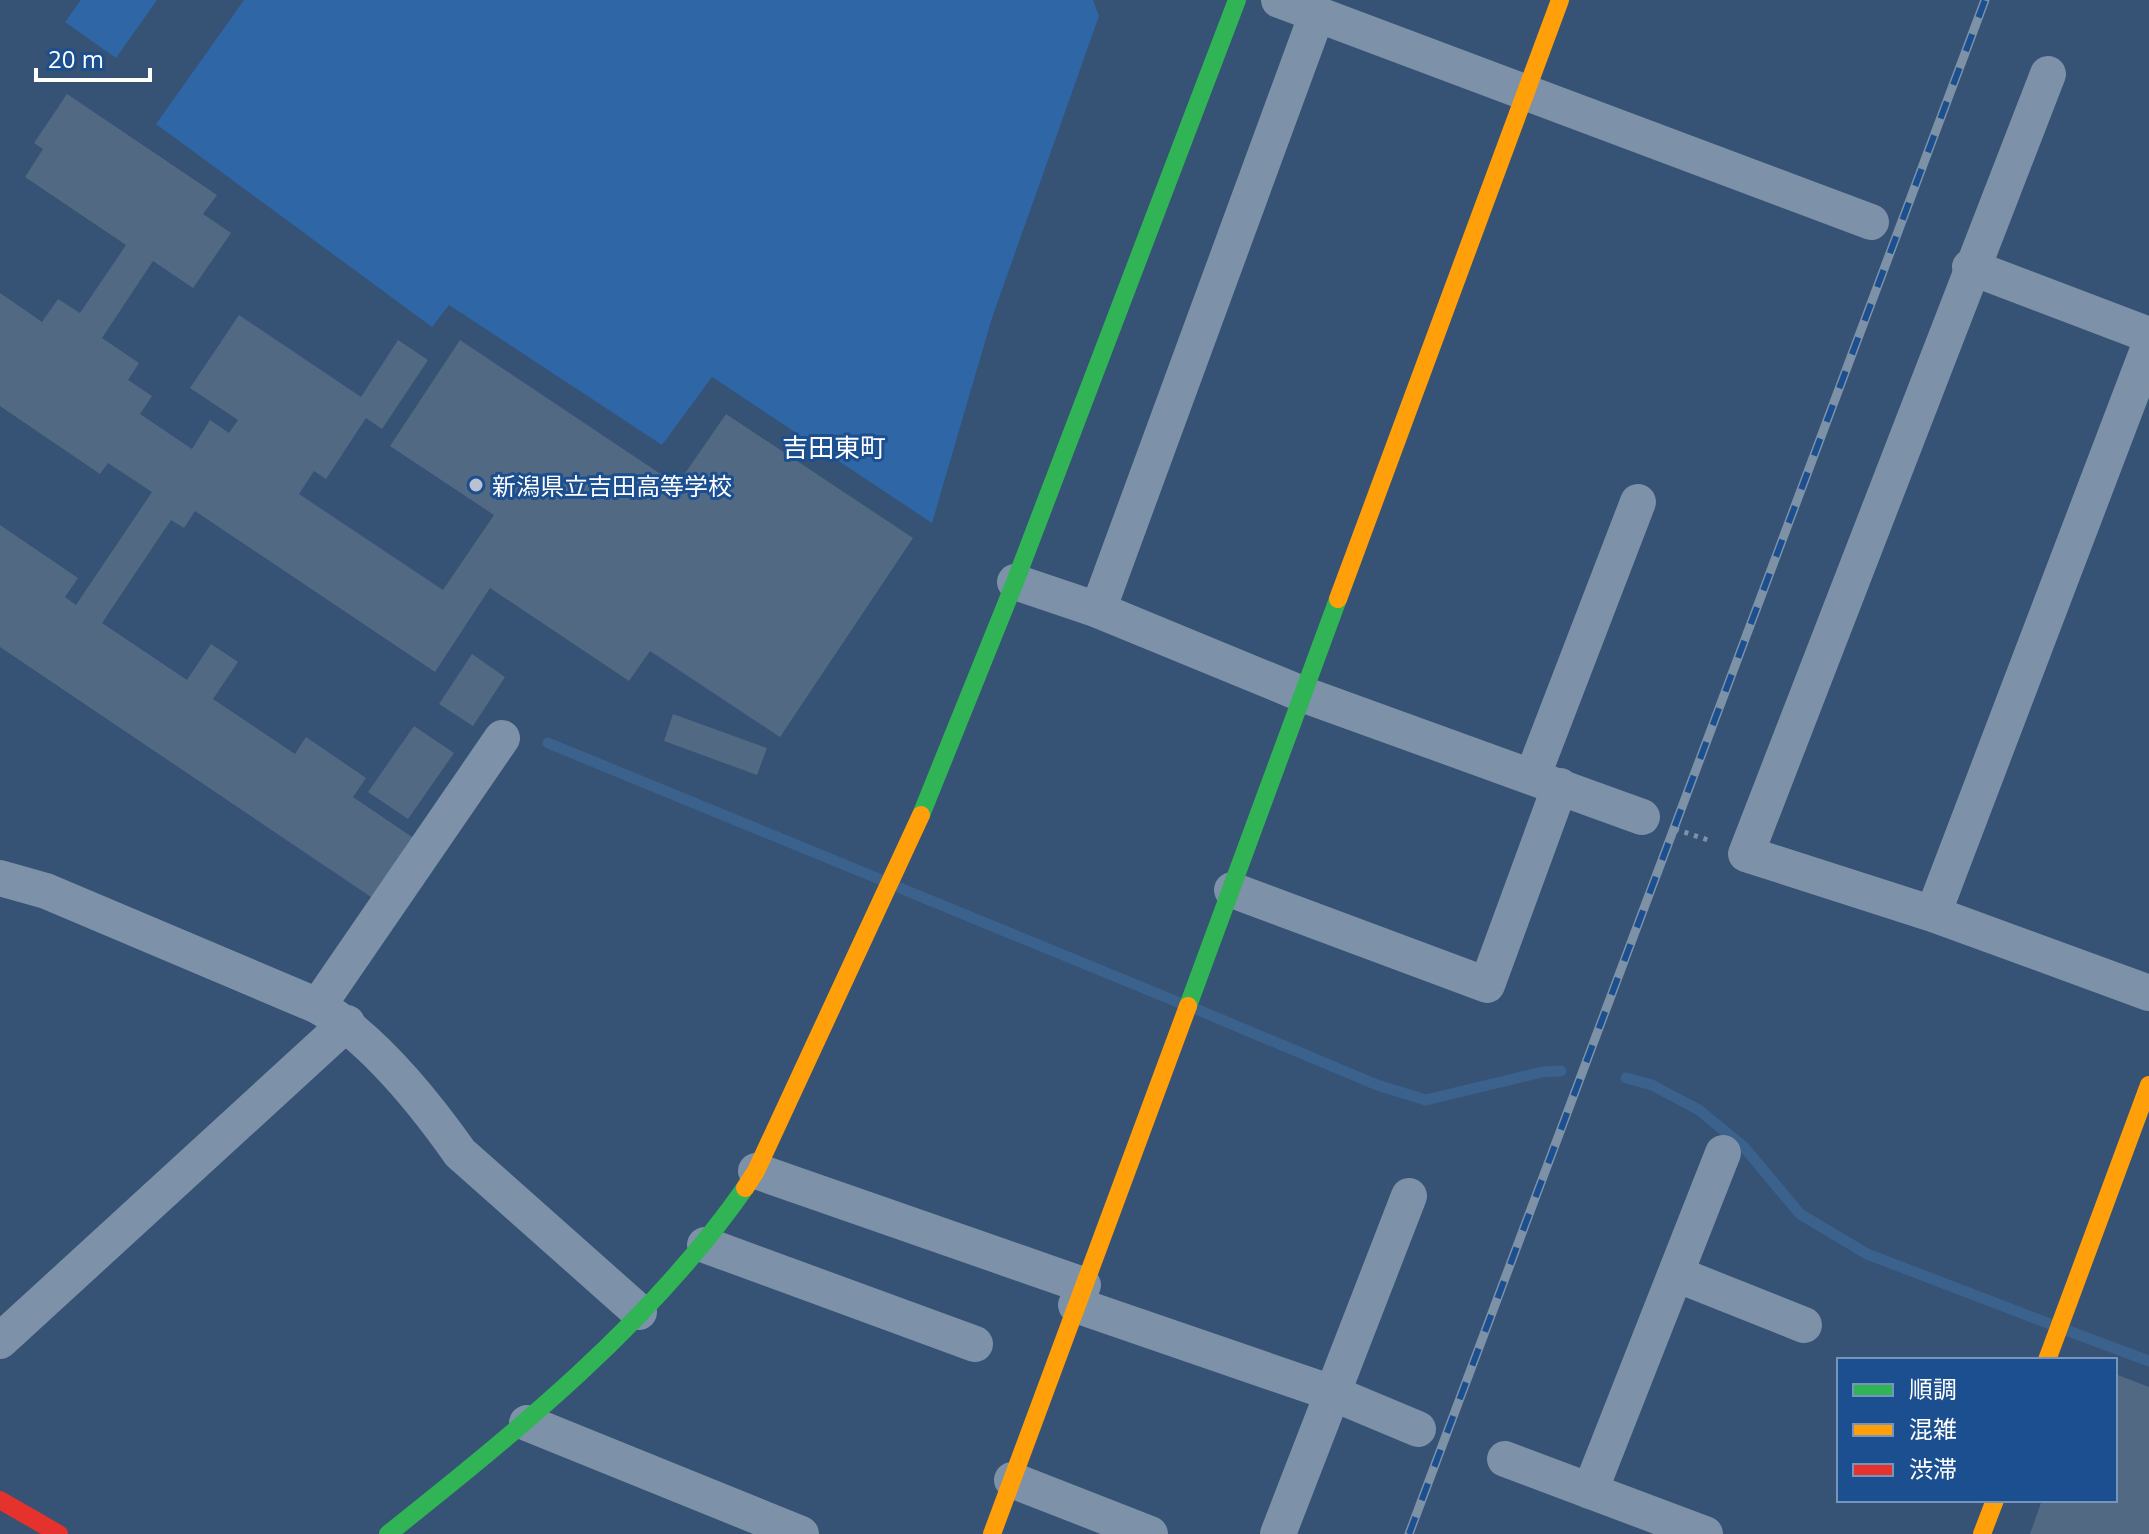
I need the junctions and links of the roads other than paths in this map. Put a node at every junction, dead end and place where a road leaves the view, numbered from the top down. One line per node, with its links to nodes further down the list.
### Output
1 (1237, 0): 12 (street)
2 (1279, 0): 4 (street)
3 (1560, 0): 6 (street)
4 (1317, 14): 6 (street); 13 (street)
5 (2048, 74): 8 (street)
6 (1525, 92): 7 (street); 14 (street)
7 (1871, 222)
8 (1970, 267): 9 (street); 20 (street)
9 (2149, 335)
10 (2149, 347): 20 (street)
11 (1638, 502): 16 (street)
12 (1015, 582): 13 (street); 25 (street)
13 (1098, 610): 14 (street)
14 (1302, 694): 16 (street); 19 (street)
15 (502, 738): 22 (street)
16 (1546, 781): 17 (street); 19 (street)
17 (1642, 817)
18 (0, 878): 22 (street)
19 (1232, 890): 29 (street)
20 (1933, 914): 21 (street)
21 (2149, 993)
22 (332, 1015): 30 (street); 32 (street)
23 (2149, 1085): 34 (street)
24 (1723, 1153): 28 (street)
25 (756, 1171): 27 (street); 29 (street)
26 (1409, 1196): 35 (street)
27 (705, 1245): 30 (street); 33 (street)
28 (1676, 1274): 31 (street); 40 (street)
29 (1080, 1295): 35 (street); 39 (street)
30 (639, 1312): 36 (street)
31 (1804, 1325)
32 (0, 1341)
33 (975, 1344)
34 (2048, 1358)
35 (1332, 1393): 37 (street); 48 (street)
36 (527, 1423): 44 (street); 45 (street)
37 (1418, 1429)
38 (1505, 1459): 40 (street)
39 (1012, 1480): 46 (street); 47 (street)
40 (1590, 1491): 49 (street)
41 (0, 1500): 43 (street)
42 (1994, 1502): 50 (street)
43 (59, 1534)
44 (388, 1534)
45 (801, 1534)
46 (992, 1534)
47 (1150, 1534)
48 (1278, 1534)
49 (1705, 1534)
50 (1982, 1534)

